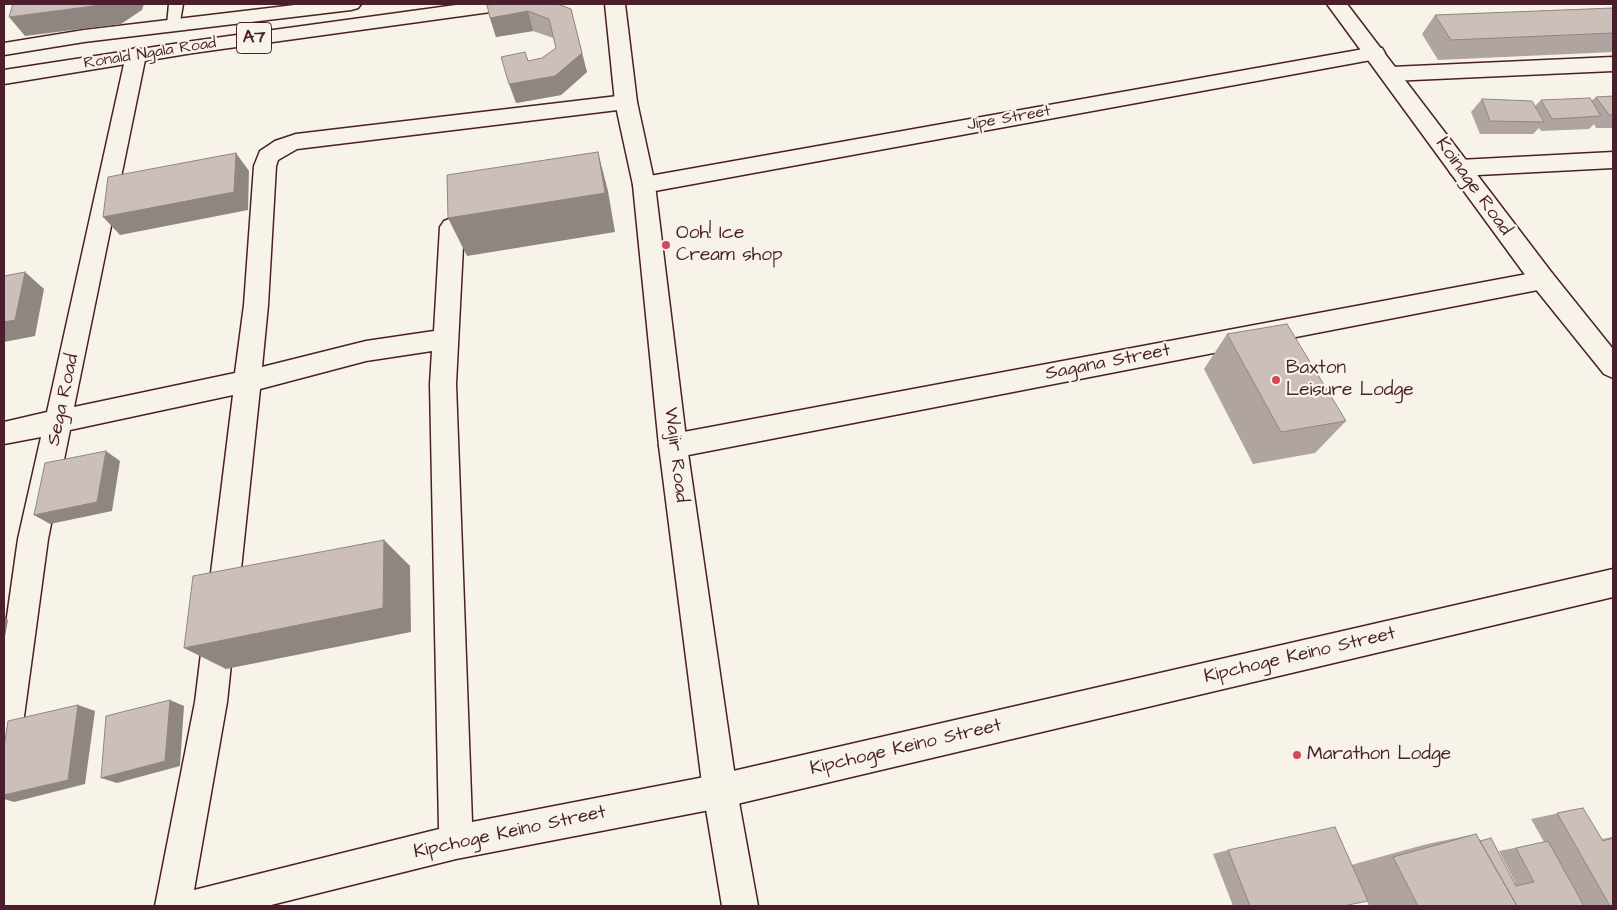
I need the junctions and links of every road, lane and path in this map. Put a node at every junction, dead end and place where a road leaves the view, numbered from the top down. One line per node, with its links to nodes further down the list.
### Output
1 (176, 4): 6 (lane)
2 (351, 4): 6 (main road, Ronald Ngala Road / A7)
3 (505, 4): 9 (main road, Ronald Ngala Road / A7)
4 (615, 4): 13 (main road, Wajir Road)
5 (1337, 4): 8 (main road, Koinage Road)
6 (174, 25): 7 (main road, Ronald Ngala Road / A7)
7 (4, 49)
8 (1375, 53): 11 (main road, Koinage Road); 16 (main road, Jipe Street)
9 (136, 55): 12 (main road, Ronald Ngala Road / A7); 22 (main road, Sega Road)
10 (1613, 64): 11 (main road)
11 (1391, 74): 15 (main road, Koinage Road)
12 (4, 77)
13 (626, 102): 16 (main road, Wajir Road); 21 (main road)
14 (1613, 160): 15 (main road)
15 (1459, 168): 18 (main road, Koinage Road)
16 (644, 185): 24 (main road, Wajir Road)
17 (452, 227): 19 (main road)
18 (1542, 280): 20 (main road, Koinage Road); 24 (main road, Sagana Street)
19 (446, 339): 21 (main road); 28 (main road)
20 (1613, 367)
21 (248, 381): 22 (main road); 29 (main road)
22 (59, 422): 23 (main road); 26 (main road, Sega Road)
23 (4, 433)
24 (672, 446): 27 (main road, Wajir Road)
25 (1613, 583): 27 (main road, Kipchoge Keino Street)
26 (4, 746)
27 (720, 791): 28 (main road, Kipchoge Keino Street); 31 (main road, Wajir Road)
28 (456, 842): 30 (main road, Kipchoge Keino Street)
29 (173, 906)
30 (197, 906)
31 (740, 906)

